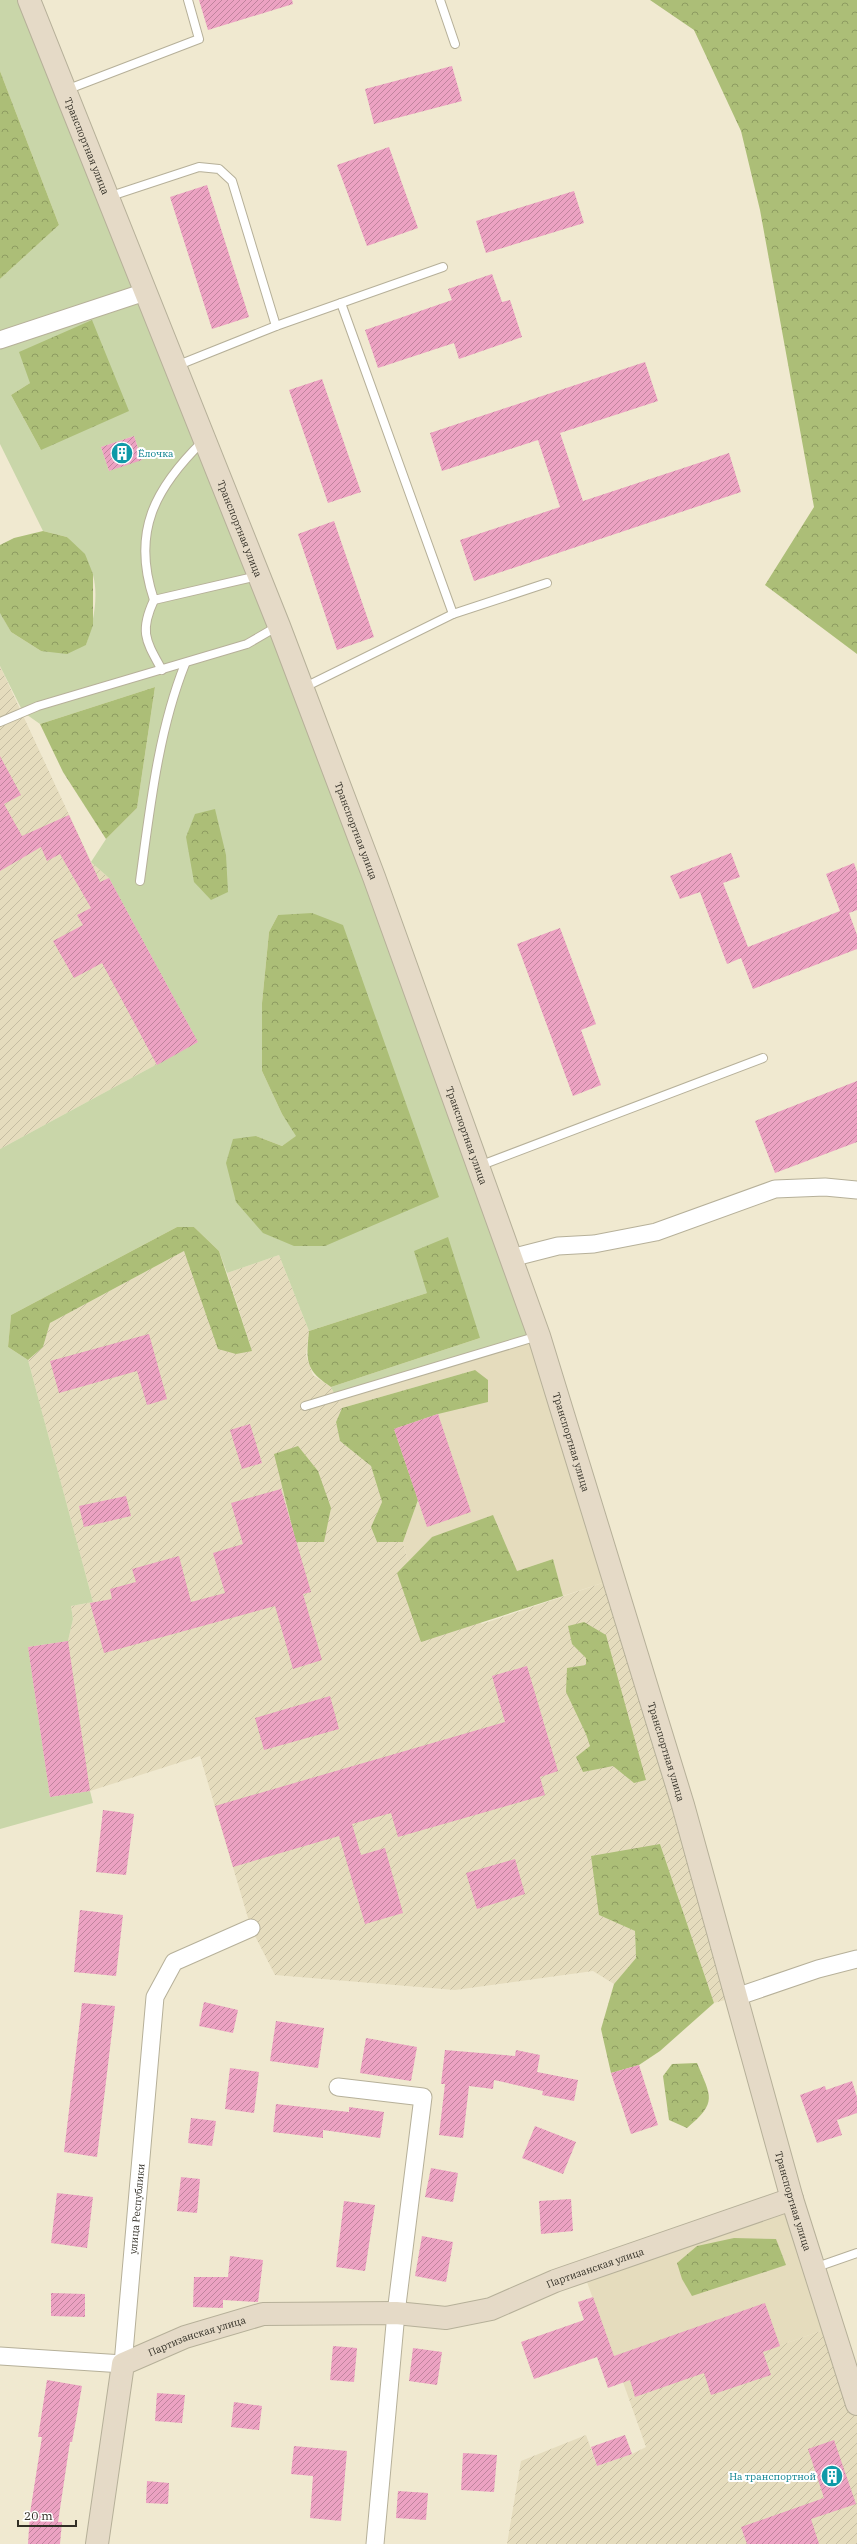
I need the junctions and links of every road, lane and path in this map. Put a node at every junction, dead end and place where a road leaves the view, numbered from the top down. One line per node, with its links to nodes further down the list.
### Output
1 (29, 0): 5 (main road, Транспортная улица)
2 (188, 0): 5 (lane)
3 (440, 0): 4 (lane)
4 (455, 44)
5 (65, 90): 6 (main road, Транспортная улица)
6 (107, 197): 8 (main road, Транспортная улица); 10 (lane)
7 (443, 267): 9 (lane)
8 (145, 292): 11 (street); 12 (main road, Транспортная улица)
9 (341, 303): 10 (lane); 17 (lane)
10 (276, 326): 12 (lane)
11 (0, 340)
12 (174, 367): 13 (main road, Транспортная улица)
13 (204, 441): 14 (main road, Транспортная улица); 16 (lane)
14 (259, 576): 16 (lane); 18 (main road, Транспортная улица)
15 (547, 583): 17 (lane)
16 (154, 600): 20 (lane)
17 (453, 614): 21 (lane)
18 (279, 626): 19 (lane); 21 (main road, Транспортная улица)
19 (185, 664): 20 (lane); 23 (lane)
20 (162, 670): 22 (lane)
21 (302, 688): 25 (main road, Транспортная улица)
22 (0, 722)
23 (140, 881)
24 (763, 1058): 25 (lane)
25 (478, 1166): 27 (main road, Транспортная улица)
26 (857, 1190): 27 (street)
27 (511, 1258): 28 (main road, Транспортная улица)
28 (539, 1336): 29 (lane); 32 (main road, Транспортная улица)
29 (305, 1406)
30 (252, 1928): 39 (street, улица Республики)
31 (857, 1959): 32 (street)
32 (736, 1997): 34 (main road, Транспортная улица)
33 (338, 2087): 37 (street)
34 (792, 2198): 36 (main road, Транспортная улица); 37 (main road, Партизанская улица)
35 (857, 2253): 36 (lane)
36 (814, 2268): 40 (main road, Транспортная улица)
37 (396, 2313): 39 (main road, Партизанская улица); 42 (street)
38 (0, 2356): 39 (street, Партизанская улица)
39 (123, 2364): 41 (main road, улица Республики)
40 (857, 2404)
41 (97, 2544)
42 (375, 2544)

